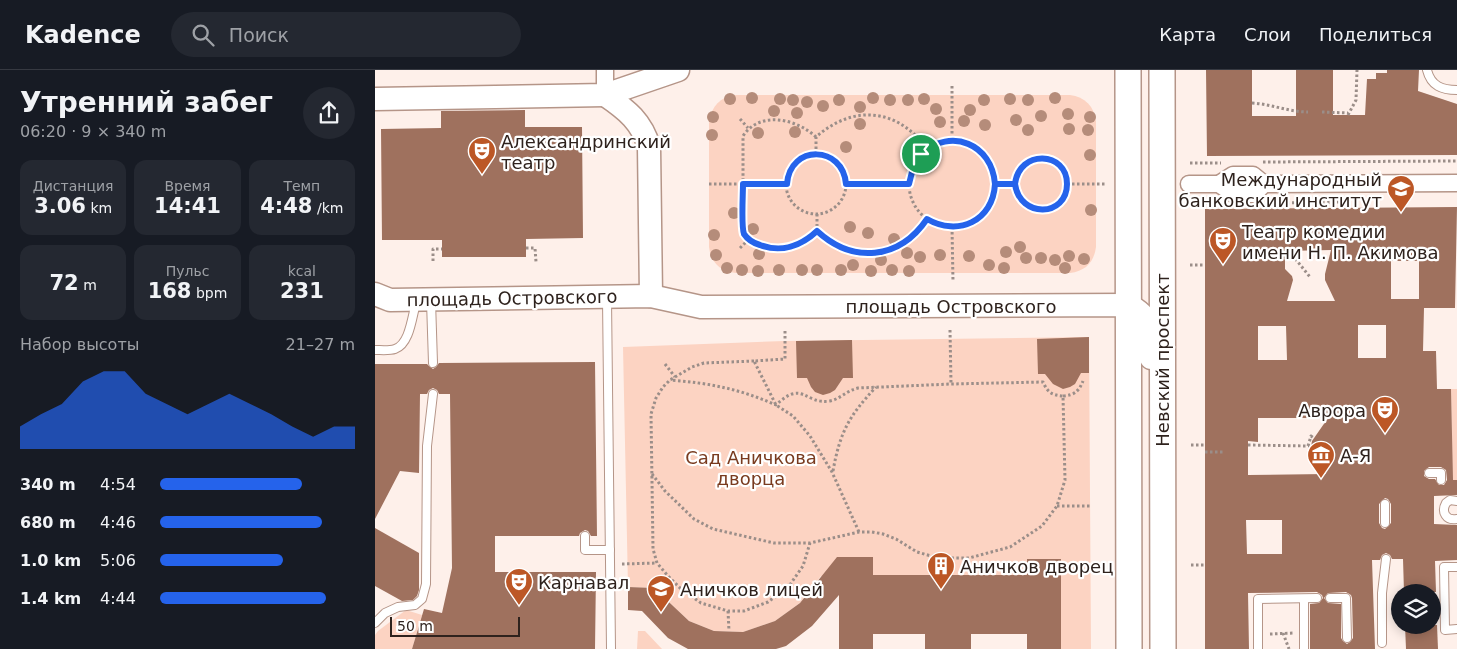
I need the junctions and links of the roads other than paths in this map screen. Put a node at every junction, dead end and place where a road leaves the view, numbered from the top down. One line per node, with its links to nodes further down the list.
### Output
1 (605, 70): 7 (street)
2 (678, 70): 7 (street)
3 (1128, 70): 15 (main road, Невский проспект)
4 (1162, 70): 19 (main road, Невский проспект)
5 (1427, 70): 6 (lane)
6 (1457, 90)
7 (605, 95): 8 (street); 12 (street)
8 (375, 99)
9 (1457, 183): 10 (street)
10 (1189, 184)
11 (375, 294): 14 (street, площадь Островского)
12 (651, 296): 13 (street, площадь Островского); 15 (street, площадь Островского)
13 (607, 297): 14 (street, площадь Островского); 27 (lane)
14 (424, 300): 16 (lane); 17 (lane)
15 (1128, 305): 19 (street); 38 (main road, Невский проспект)
16 (375, 350)
17 (433, 364)
18 (433, 394): 33 (lane)
19 (1162, 417): 39 (main road, Невский проспект)
20 (1429, 474): 21 (lane)
21 (1441, 480)
22 (1457, 501): 24 (lane)
23 (1385, 504): 25 (lane)
24 (1456, 521)
25 (1385, 524)
26 (585, 536): 27 (lane)
27 (611, 550): 37 (lane)
28 (1386, 559): 36 (lane)
29 (1456, 565): 34 (lane)
30 (1304, 598): 31 (lane); 40 (lane); 41 (lane)
31 (1317, 598)
32 (1330, 598): 35 (lane)
33 (375, 622)
34 (1457, 629)
35 (1347, 638)
36 (1382, 643)
37 (611, 649)
38 (1129, 649)
39 (1163, 649)
40 (1258, 649)
41 (1304, 649)

